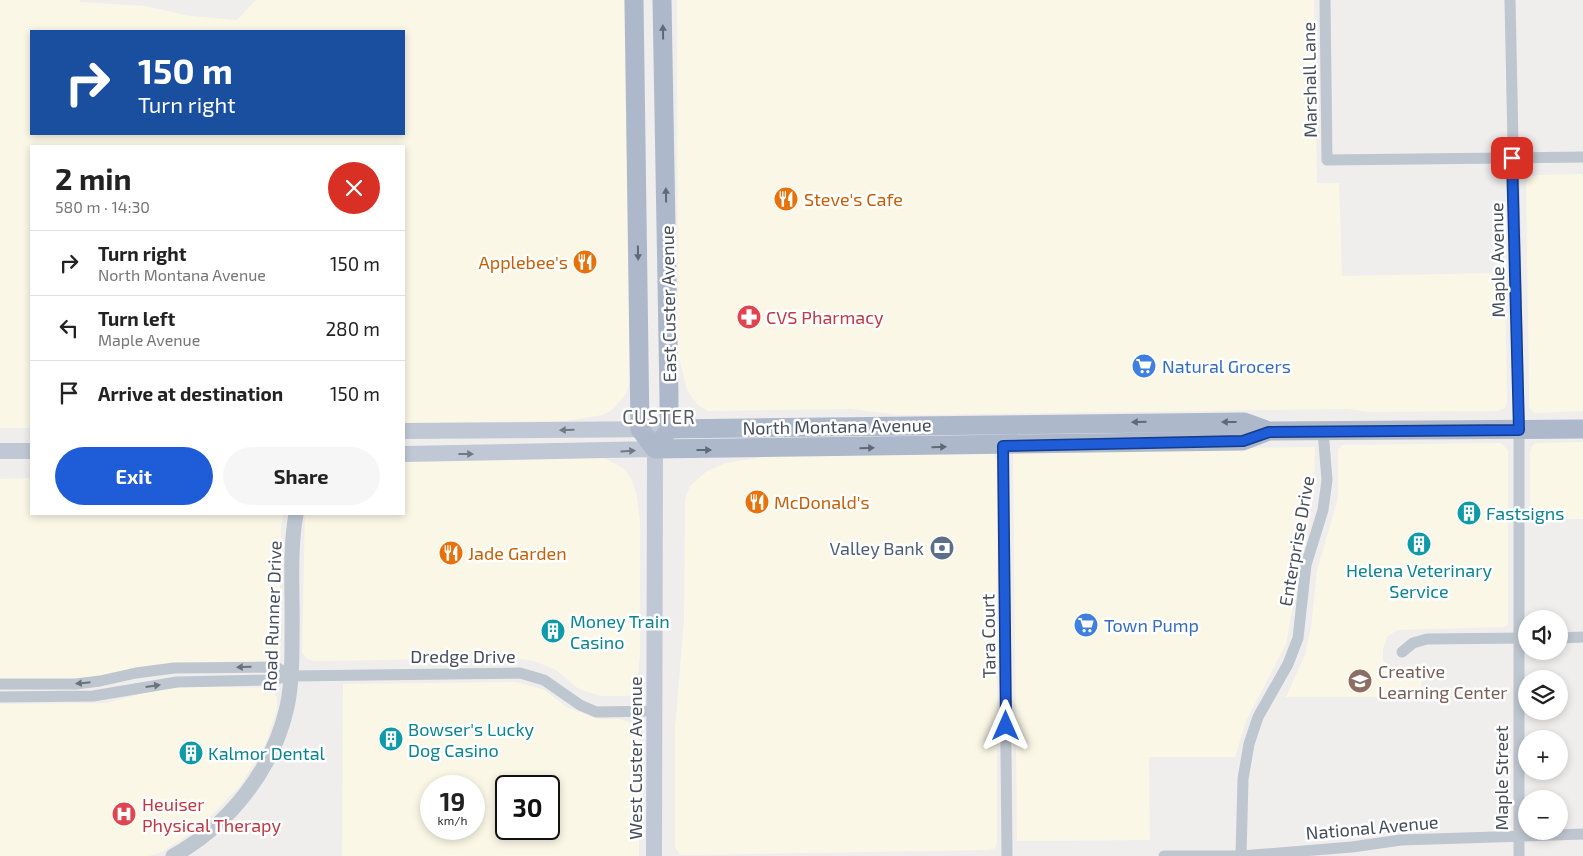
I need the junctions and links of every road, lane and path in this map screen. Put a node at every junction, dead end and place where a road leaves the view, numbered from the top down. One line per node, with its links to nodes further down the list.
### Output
1 (634, 0): 7 (main road, East Custer Avenue, one-way to 7)
2 (662, 0): 8 (main road, East Custer Avenue, one-way to 2)
3 (1325, 0): 6 (street, Marshall Lane)
4 (1510, 0): 6 (street, Maple Avenue)
5 (1583, 157): 6 (street)
6 (1512, 158): 10 (street, Maple Avenue)
7 (640, 429): 8 (main road, North Montana Avenue); 11 (main road, North Montana Avenue, one-way to 11); 15 (main road)
8 (669, 429): 12 (main road, North Montana Avenue, one-way to 8); 15 (main road)
9 (1583, 429): 10 (main road, North Montana Avenue)
10 (1519, 430): 13 (main road, North Montana Avenue); 20 (street, Maple Street)
11 (405, 431)
12 (1269, 432): 13 (main road, North Montana Avenue); 14 (main road, North Montana Avenue)
13 (1323, 432): 41 (street, Enterprise Drive)
14 (1003, 446): 15 (main road, North Montana Avenue, one-way to 14); 38 (street, Tara Court)
15 (655, 449): 18 (main road, North Montana Avenue, one-way to 15); 29 (main road, West Custer Avenue)
16 (0, 451): 17 (main road)
17 (30, 451)
18 (405, 454)
19 (296, 515): 26 (street, Road Runner Drive)
20 (1522, 610)
21 (1583, 637): 23 (street)
22 (1518, 638): 24 (street)
23 (1568, 638)
24 (1402, 652)
25 (1522, 660): 30 (street, Maple Street)
26 (291, 676): 27 (street, Dredge Drive, one-way to 27); 28 (street, Dredge Drive, one-way to 26); 29 (street, Dredge Drive); 36 (street, Road Runner Drive)
27 (0, 684)
28 (0, 697)
29 (655, 711): 37 (main road, West Custer Avenue)
30 (1520, 790)
31 (1518, 834): 35 (street, National Avenue)
32 (1568, 834): 33 (street, National Avenue)
33 (1583, 834)
34 (1519, 840): 42 (street, Maple Street)
35 (1352, 851): 41 (street, National Avenue)
36 (173, 856)
37 (654, 856)
38 (1007, 856)
39 (1164, 856): 40 (street, National Avenue)
40 (1183, 856): 41 (street, National Avenue)
41 (1241, 856)
42 (1519, 856)

